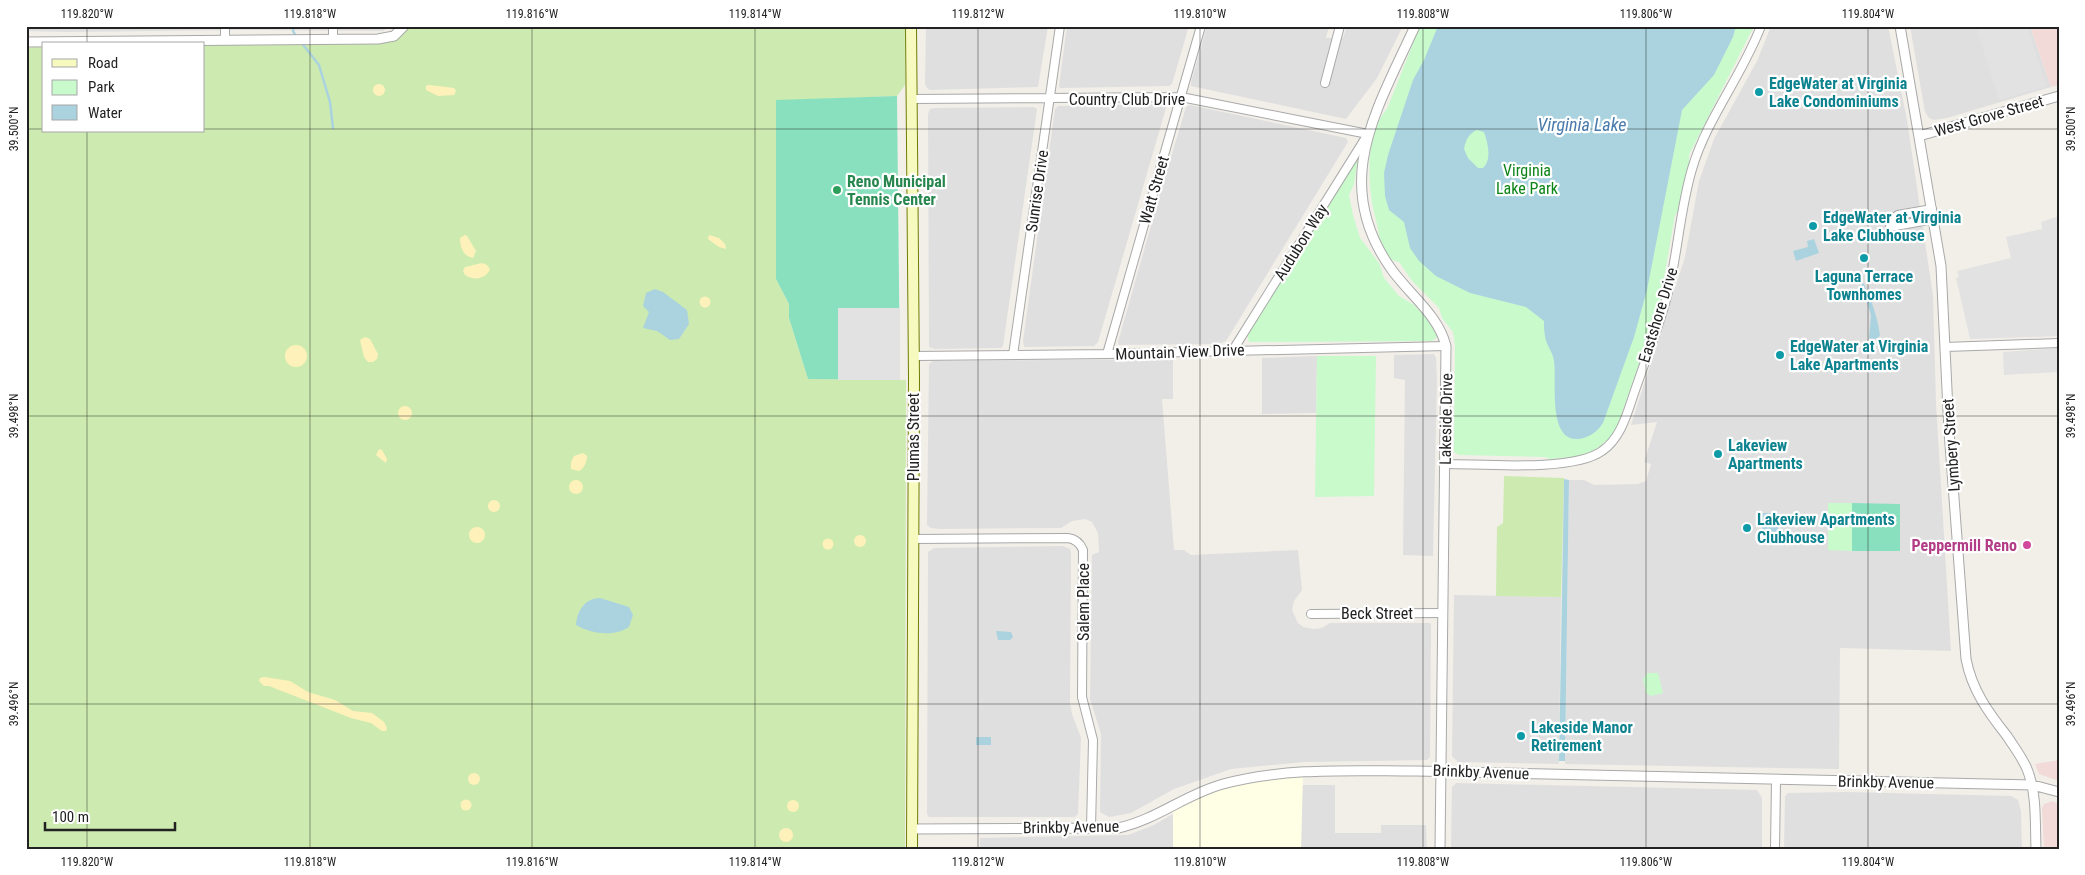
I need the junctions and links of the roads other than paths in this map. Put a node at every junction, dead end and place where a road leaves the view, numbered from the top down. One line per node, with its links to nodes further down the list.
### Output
1 (225, 26): 12 (street)
2 (333, 26): 11 (street)
3 (911, 26): 17 (main road, Plumas Street)
4 (1060, 26): 18 (street, Sunrise Drive)
5 (1201, 26): 16 (street, Watt Street)
6 (1340, 26): 14 (street)
7 (1415, 26): 19 (street, Lakeside Drive)
8 (1762, 26): 30 (street, Eastshore Drive)
9 (1900, 26): 20 (street, Lymbery Street)
10 (401, 30): 11 (street)
11 (333, 39): 12 (street)
12 (225, 40): 13 (street)
13 (26, 42)
14 (1325, 83)
15 (2059, 96): 20 (street, West Grove Street)
16 (1181, 97): 18 (street, Country Club Drive); 19 (street, Country Club Drive); 27 (street, Watt Street)
17 (912, 99): 18 (street, Country Club Drive); 29 (main road, Plumas Street)
18 (1050, 99): 28 (street, Sunrise Drive)
19 (1368, 134): 24 (street, Lakeside Drive); 26 (street, Audubon Way)
20 (1919, 136): 21 (street, Lymbery Street)
21 (1932, 208): 22 (street, Lymbery Street); 22 (street)
22 (1934, 219): 25 (street, Lymbery Street)
23 (2059, 343): 25 (street)
24 (1446, 346): 26 (street, Mountain View Drive); 30 (street, Lakeside Drive)
25 (1945, 347): 36 (street, Lymbery Street)
26 (1234, 350): 27 (street, Mountain View Drive)
27 (1108, 354): 28 (street, Mountain View Drive)
28 (1013, 355): 29 (street, Mountain View Drive)
29 (913, 356): 31 (main road, Plumas Street)
30 (1446, 464): 32 (street, Lakeside Drive)
31 (913, 539): 38 (street, Salem Place); 39 (main road, Plumas Street)
32 (1443, 613): 33 (street, Beck Street); 34 (street, Lakeside Drive)
33 (1311, 614)
34 (1441, 771): 35 (street, Brinkby Avenue); 38 (street, Brinkby Avenue); 41 (street, Lakeside Drive)
35 (1776, 780): 36 (street, Brinkby Avenue); 42 (street)
36 (2033, 785): 37 (street, Brinkby Avenue); 43 (street, Lymbery Street)
37 (2059, 792)
38 (1091, 828): 39 (street, Brinkby Avenue)
39 (912, 829): 40 (main road, Plumas Street)
40 (912, 849)
41 (1440, 849)
42 (1775, 849)
43 (2036, 849)

